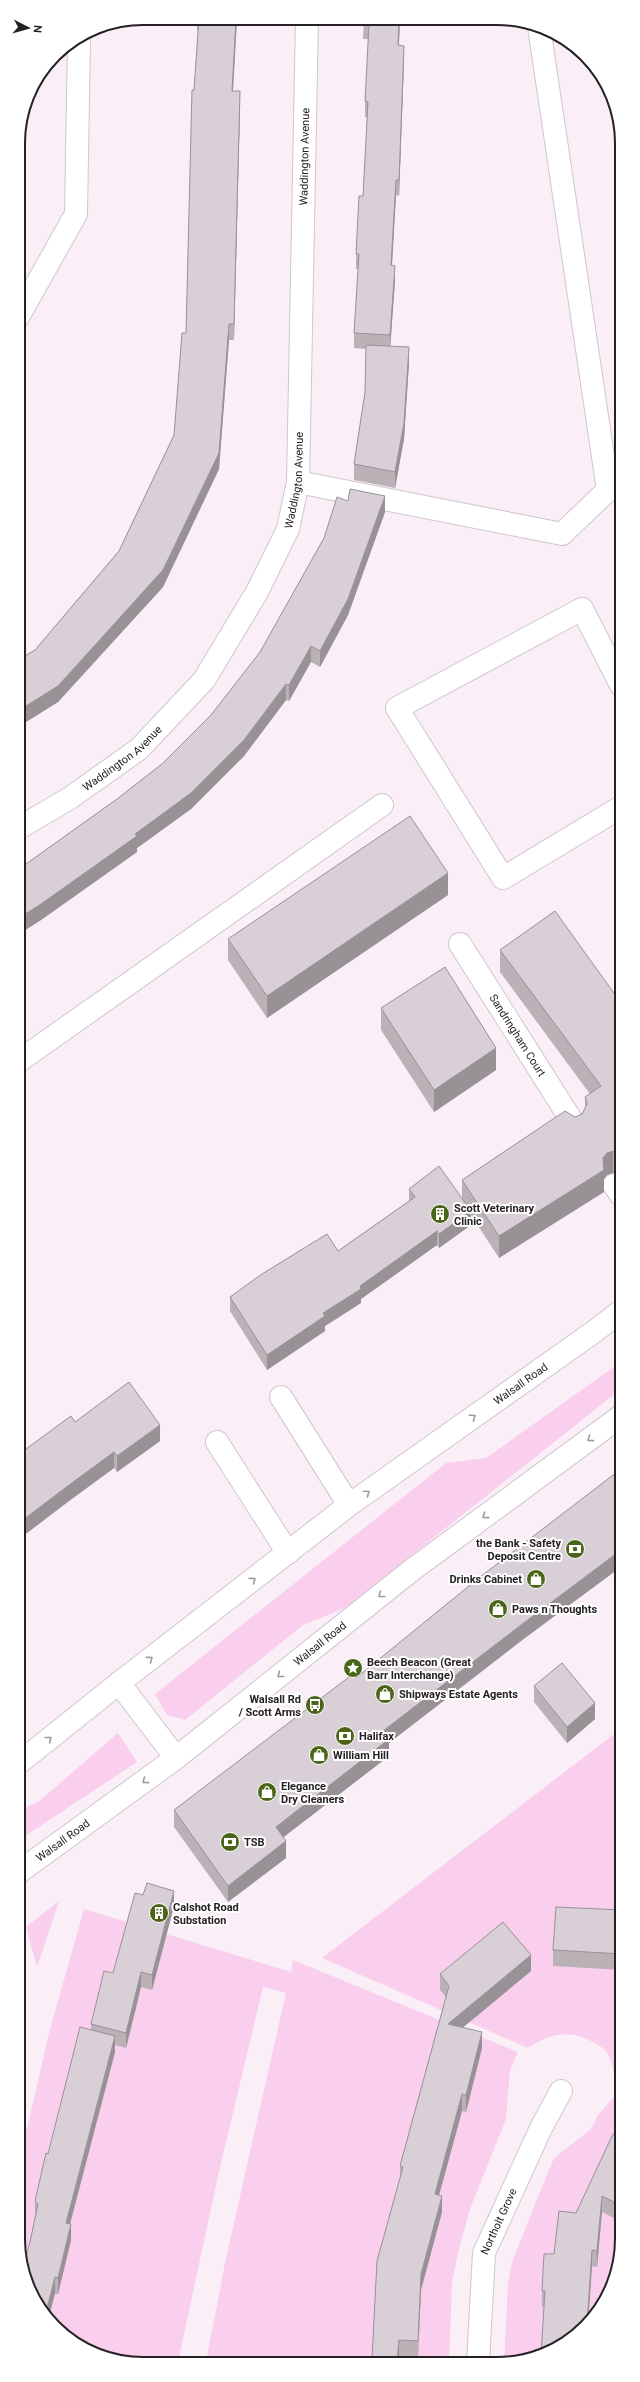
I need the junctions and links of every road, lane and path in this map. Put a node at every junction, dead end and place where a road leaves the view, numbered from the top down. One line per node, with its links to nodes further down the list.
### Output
1 (307, 25): 5 (main road, Waddington Avenue)
2 (540, 33): 5 (main road)
3 (79, 44): 4 (main road)
4 (25, 305)
5 (298, 482): 9 (main road, Waddington Avenue)
6 (615, 673): 8 (main road)
7 (382, 805): 11 (main road)
8 (615, 811)
9 (25, 824)
10 (460, 944): 12 (main road, Sandringham Court)
11 (25, 1057)
12 (575, 1126)
13 (615, 1316): 15 (main road, Walsall Road)
14 (615, 1329): 15 (main road)
15 (595, 1331): 19 (main road, Walsall Road, one-way to 15)
16 (281, 1397): 19 (main road)
17 (615, 1420): 23 (main road, Walsall Road, one-way to 23)
18 (217, 1442): 20 (main road)
19 (349, 1505): 20 (main road, Walsall Road)
20 (288, 1553): 21 (main road, Walsall Road, one-way to 20)
21 (119, 1683): 22 (main road, Walsall Road, one-way to 21); 23 (main road)
22 (25, 1758)
23 (176, 1758): 24 (main road, Walsall Road, one-way to 24)
24 (25, 1868)
25 (561, 2091): 26 (main road, Northolt Grove)
26 (478, 2357)

